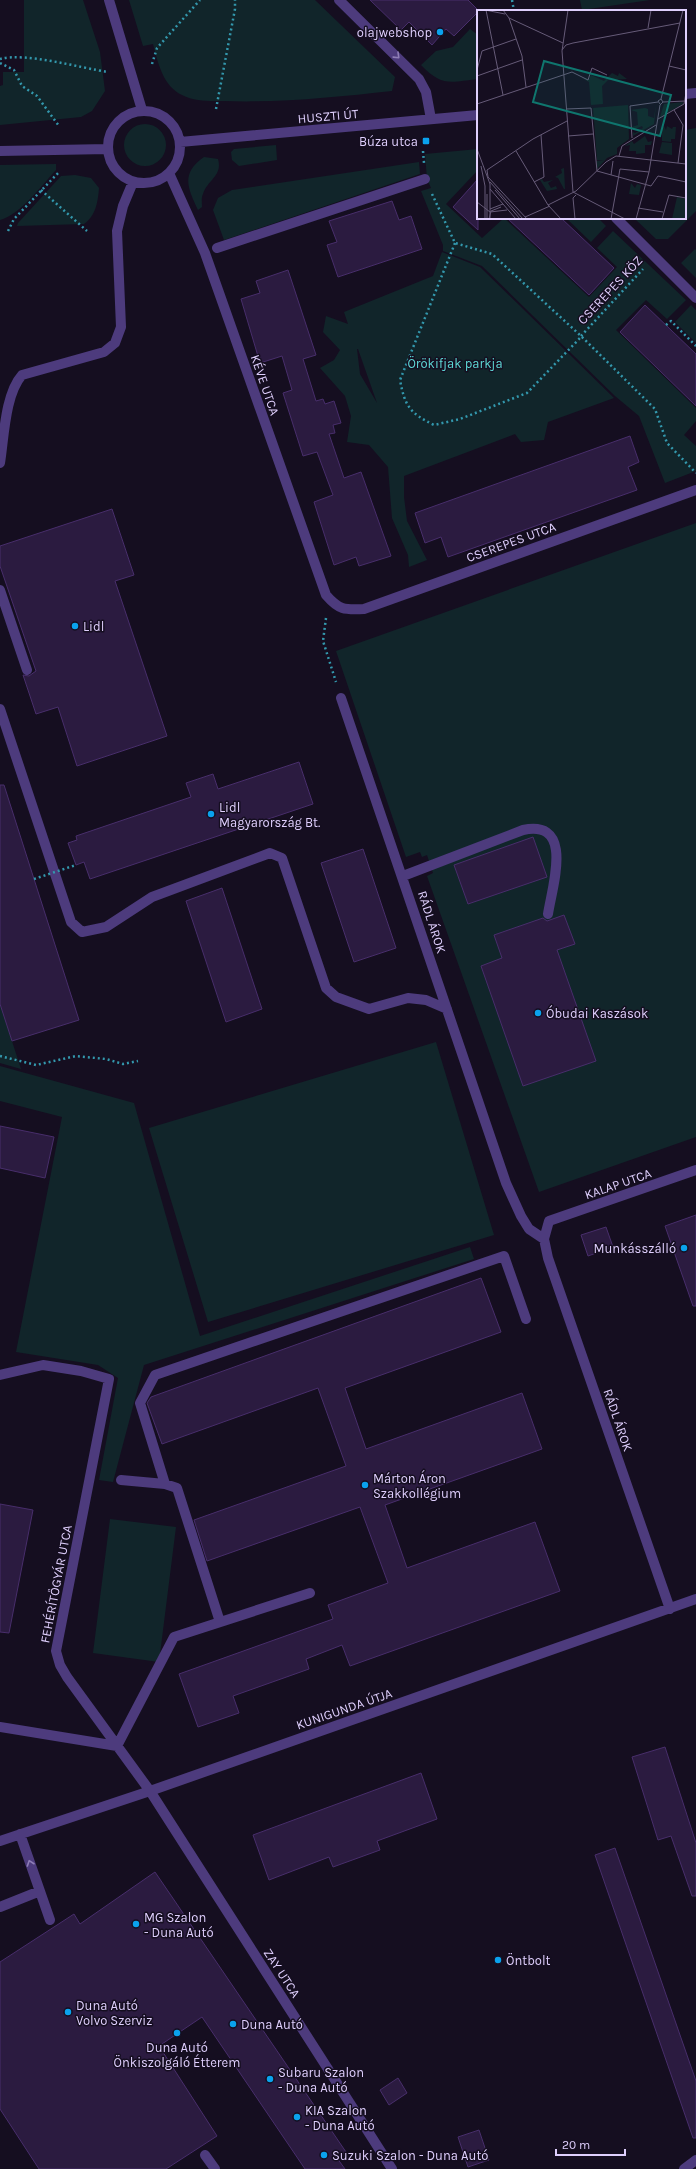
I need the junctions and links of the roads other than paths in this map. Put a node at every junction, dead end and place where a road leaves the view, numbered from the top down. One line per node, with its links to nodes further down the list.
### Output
1 (109, 0): 5 (street)
2 (338, 0): 7 (street, one-way to 7)
3 (696, 93): 4 (street)
4 (686, 94)
5 (142, 110): 8 (street); 9 (street)
6 (477, 115): 7 (street, HUSZTI ÚT)
7 (431, 119): 8 (street, HUSZTI ÚT)
8 (180, 142): 11 (street)
9 (108, 149): 10 (street); 13 (street)
10 (0, 151)
11 (169, 173): 13 (street); 20 (street, KÉVE UTCA)
12 (425, 179): 15 (street)
13 (133, 182): 17 (street)
14 (617, 219): 16 (street)
15 (217, 248)
16 (696, 298)
17 (0, 463)
18 (696, 490): 20 (street, CSEREPES UTCA)
19 (0, 590): 21 (street)
20 (335, 605)
21 (27, 670)
22 (341, 698): 24 (street, RÁDL ÁROK)
23 (0, 709): 26 (street)
24 (403, 876): 25 (street); 26 (street, RÁDL ÁROK)
25 (548, 914)
26 (447, 1009): 29 (street, RÁDL ÁROK)
27 (696, 1170): 28 (street, KALAP UTCA)
28 (549, 1221): 29 (street, RÁDL ÁROK)
29 (544, 1240): 36 (street, RÁDL ÁROK)
30 (526, 1319): 33 (street)
31 (0, 1375): 39 (street, FEHÉRÍTŐGYÁR UTCA)
32 (121, 1480): 33 (street)
33 (165, 1484): 37 (street)
34 (310, 1593): 37 (street)
35 (696, 1599): 36 (street, KUNIGUNDA ÚTJA)
36 (670, 1609): 40 (street, KUNIGUNDA ÚTJA)
37 (220, 1622): 39 (street)
38 (0, 1727): 39 (street)
39 (118, 1746): 40 (street, FEHÉRÍTŐGYÁR UTCA)
40 (150, 1791): 41 (street, KUNIGUNDA ÚTJA); 49 (street, ZAY UTCA)
41 (20, 1834): 42 (street, KUNIGUNDA ÚTJA); 43 (street, one-way to 41)
42 (0, 1841)
43 (40, 1891): 44 (street); 45 (street)
44 (0, 1907)
45 (50, 1920)
46 (205, 2155): 48 (street)
47 (696, 2160): 50 (street)
48 (215, 2169)
49 (392, 2169)
50 (684, 2169)

